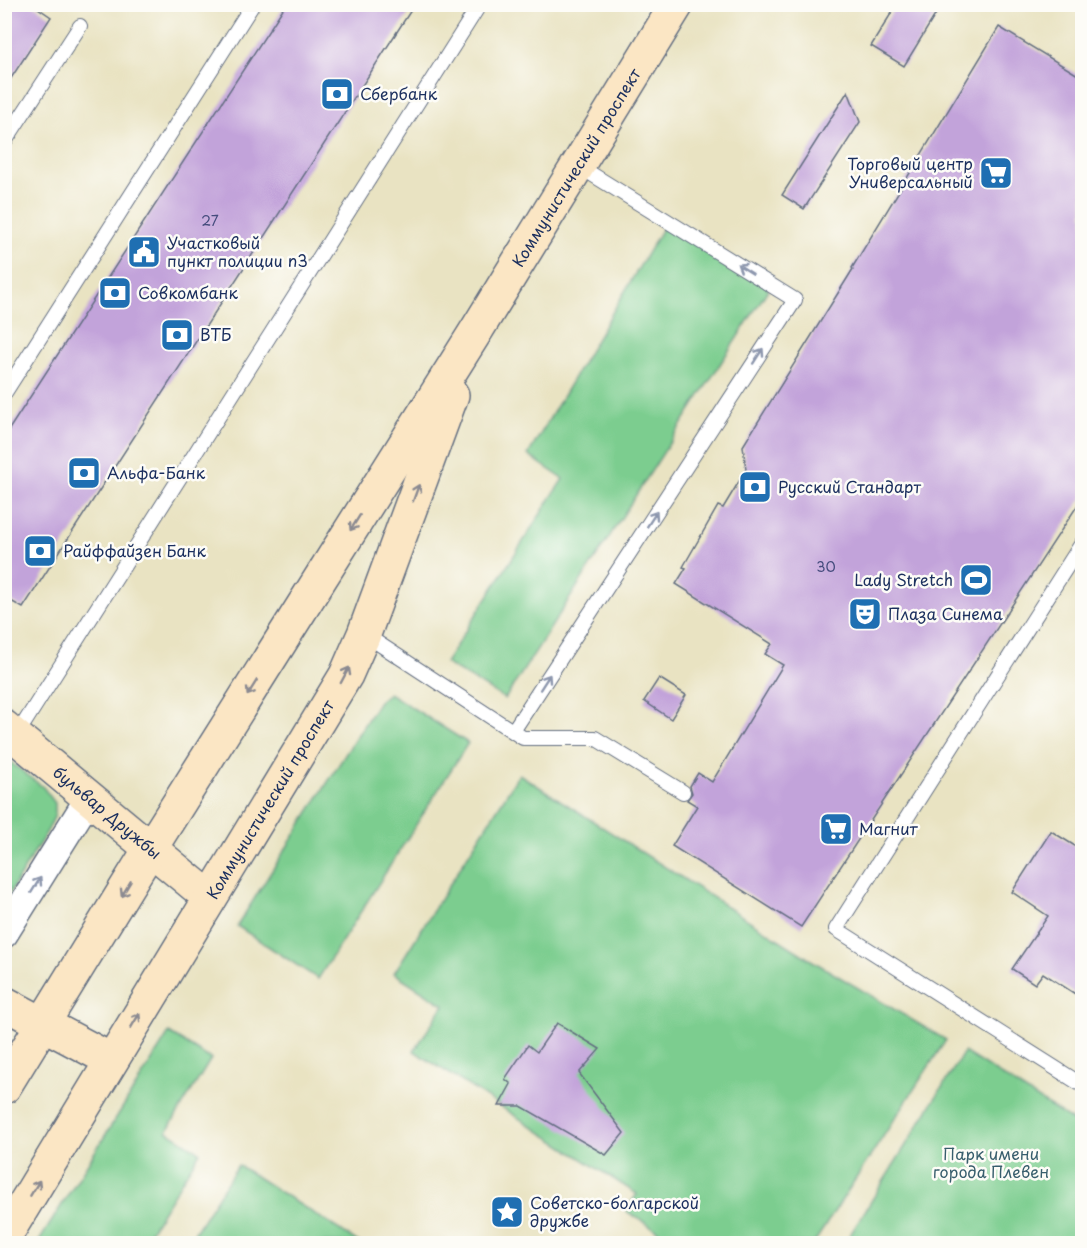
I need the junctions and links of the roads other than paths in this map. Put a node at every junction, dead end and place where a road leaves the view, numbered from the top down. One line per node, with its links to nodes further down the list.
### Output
1 (253, 4): 8 (lane)
2 (480, 4): 11 (lane)
3 (677, 4): 6 (main road, Коммунистический проспект)
4 (80, 26): 5 (lane)
5 (4, 143)
6 (577, 165): 7 (main road, Коммунистический проспект); 12 (lane, one-way to 6)
7 (476, 331): 10 (main road, Коммунистический проспект, one-way to 7); 15 (main road, Коммунистический проспект, one-way to 15)
8 (4, 394)
9 (1083, 543): 21 (lane)
10 (364, 634): 12 (lane); 16 (main road, Коммунистический проспект, one-way to 10)
11 (10, 732): 14 (main road, бульвар Дружбы)
12 (513, 732): 13 (lane)
13 (683, 792)
14 (89, 798): 15 (main road, бульвар Дружбы); 17 (street, one-way to 14)
15 (150, 849): 16 (main road, бульвар Дружбы); 19 (main road, Коммунистический проспект, one-way to 19)
16 (210, 898): 20 (main road, Коммунистический проспект, one-way to 16)
17 (4, 934)
18 (4, 1003): 19 (main road)
19 (44, 1024): 20 (main road); 22 (main road, Коммунистический проспект)
20 (111, 1060): 23 (main road, Коммунистический проспект, one-way to 20)
21 (1083, 1085)
22 (4, 1087)
23 (4, 1238)

